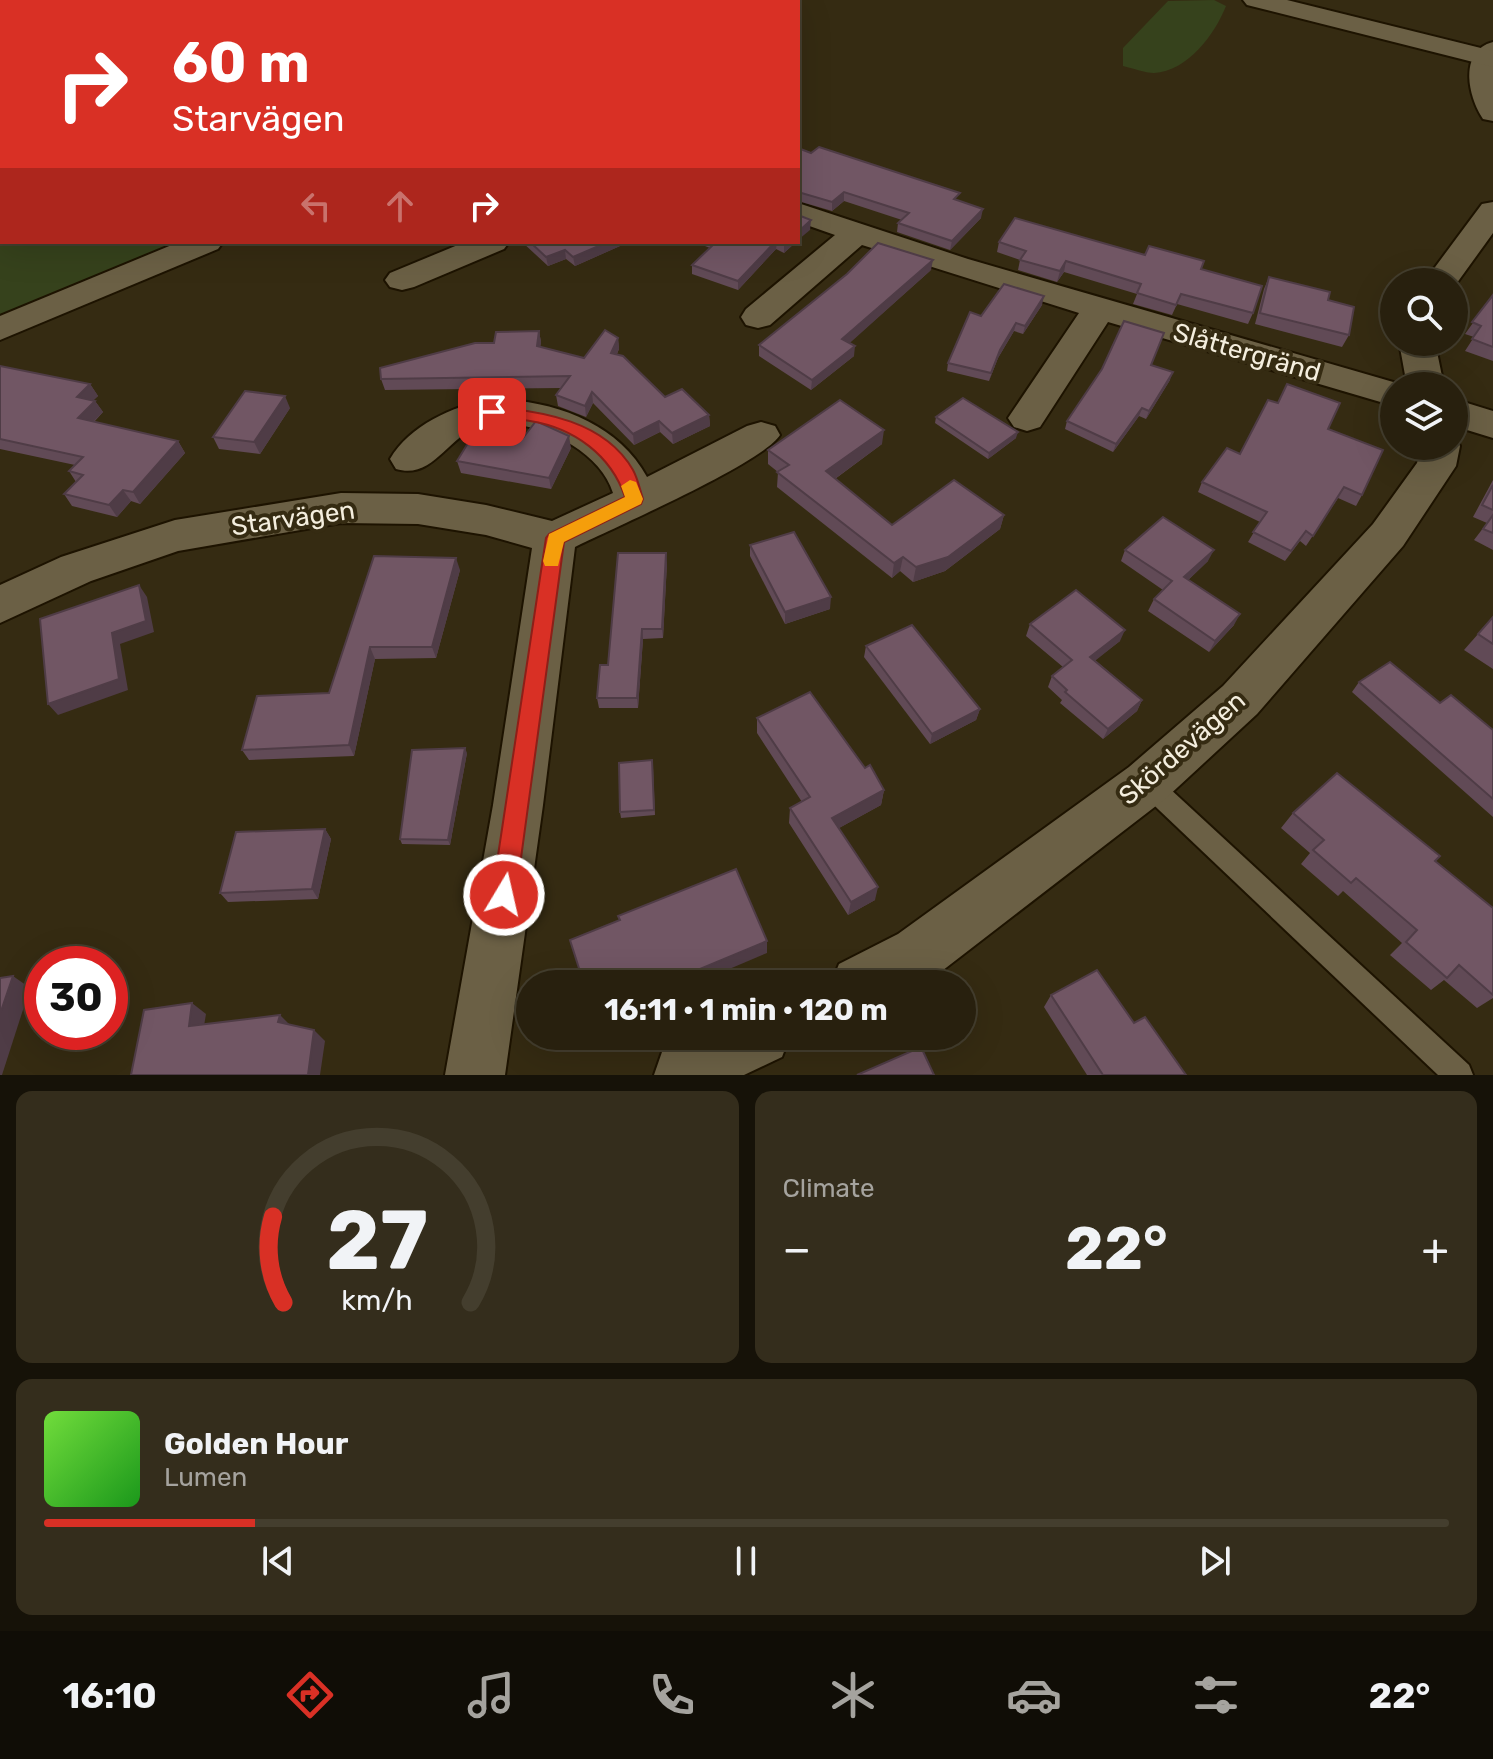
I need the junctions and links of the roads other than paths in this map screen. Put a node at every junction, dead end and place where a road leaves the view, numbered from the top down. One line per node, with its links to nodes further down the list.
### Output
1 (1256, 0): 2 (street)
2 (1491, 55): 3 (street)
3 (1493, 113)
4 (1493, 211): 9 (street)
5 (800, 213): 6 (street, Slåttergränd)
6 (858, 232): 11 (street, Slåttergränd); 12 (street)
7 (202, 244): 13 (street)
8 (488, 244): 10 (street)
9 (1451, 268)
10 (402, 280)
11 (1099, 309): 14 (street, Slåttergränd); 16 (street)
12 (758, 317)
13 (0, 329)
14 (1380, 390)
15 (1468, 417): 17 (street)
16 (1027, 418)
17 (1493, 425)
18 (761, 435): 21 (street)
19 (410, 459): 21 (street)
20 (1438, 460): 24 (street, Skördevägen)
21 (635, 499): 22 (street)
22 (555, 538): 23 (street, Starvägen); 28 (street)
23 (0, 605)
24 (1147, 783): 25 (street, Skördevägen); 29 (lane)
25 (887, 970)
26 (731, 1050): 27 (street)
27 (683, 1073)
28 (475, 1075)
29 (1459, 1075)

